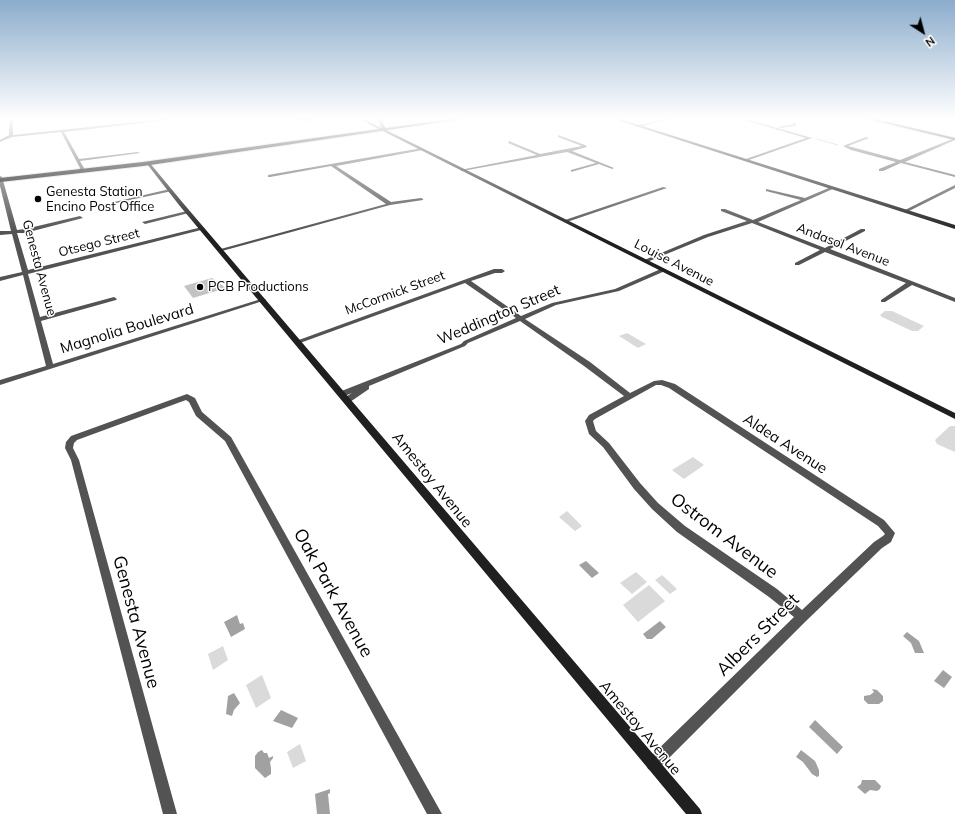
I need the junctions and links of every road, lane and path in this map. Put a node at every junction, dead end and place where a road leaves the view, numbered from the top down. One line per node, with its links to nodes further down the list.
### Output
1 (76, 156): 12 (street)
2 (112, 156): 12 (street)
3 (198, 156): 15 (main road)
4 (385, 156): 17 (street)
5 (434, 156): 19 (street, Louise Avenue)
6 (534, 156): 19 (street)
7 (581, 156): 16 (street)
8 (734, 156): 13 (street)
9 (759, 156): 13 (street)
10 (879, 156): 14 (street)
11 (914, 156): 14 (street)
12 (78, 160): 21 (street)
13 (747, 160): 28 (street)
14 (900, 162): 20 (street); 24 (street)
15 (148, 163): 21 (main road); 29 (street, Amestoy Avenue)
16 (600, 164): 18 (street); 22 (street)
17 (332, 165): 23 (street); 34 (street)
18 (612, 168)
19 (462, 170): 39 (street, Louise Avenue)
20 (881, 170)
21 (81, 171): 25 (main road)
22 (573, 171)
23 (270, 176)
24 (955, 176)
25 (0, 179): 45 (street, Genesta Avenue)
26 (955, 186): 36 (street)
27 (665, 188): 39 (street)
28 (833, 188): 32 (street); 36 (street)
29 (170, 190): 33 (street); 37 (street, Amestoy Avenue)
30 (768, 190): 32 (street)
31 (421, 199): 34 (street)
32 (804, 200): 41 (street)
33 (116, 202)
34 (390, 204): 47 (street)
35 (723, 210): 41 (street, Andasol Avenue)
36 (905, 211): 42 (street)
37 (188, 212): 40 (street); 43 (street, Amestoy Avenue)
38 (80, 218): 45 (street)
39 (565, 221): 49 (street, Louise Avenue)
40 (145, 222)
41 (753, 222): 48 (street, Andasol Avenue); 49 (street)
42 (955, 227)
43 (202, 229): 47 (street, Amestoy Avenue); 53 (street, Otsego Street)
44 (863, 230): 48 (street)
45 (14, 231): 46 (street); 53 (street, Genesta Avenue)
46 (0, 233)
47 (220, 250): 58 (street, Amestoy Avenue)
48 (825, 250): 50 (street); 56 (street, Andasol Avenue)
49 (645, 261): 51 (street, Louise Avenue)
50 (797, 264)
51 (663, 270): 61 (street, Weddington Street); 69 (street, Louise Avenue)
52 (502, 271): 55 (street, McCormick Street)
53 (26, 272): 54 (street, Otsego Street); 62 (street, Genesta Avenue)
54 (0, 279)
55 (466, 281): 61 (street); 63 (street, McCormick Street)
56 (911, 283): 59 (street, Andasol Avenue); 60 (street)
57 (114, 299): 62 (street)
58 (262, 300): 63 (street, Amestoy Avenue); 64 (street, Magnolia Boulevard)
59 (955, 300)
60 (883, 301)
61 (520, 319): 66 (street, Weddington Street); 67 (street)
62 (38, 320): 64 (street, Genesta Avenue)
63 (298, 342): 66 (street, Amestoy Avenue)
64 (50, 367): 65 (street, Magnolia Boulevard)
65 (0, 383)
66 (345, 397): 72 (street, Amestoy Avenue)
67 (630, 397): 70 (street, Aldea Avenue); 71 (street, Ostrom Avenue)
68 (190, 398): 73 (street, Genesta Avenue); 74 (street, Oak Park Avenue)
69 (955, 416)
70 (890, 533): 71 (street, Albers Street)
71 (802, 617): 72 (street, Albers Street)
72 (653, 764): 75 (street, Amestoy Avenue)
73 (170, 814)
74 (435, 814)
75 (695, 814)

